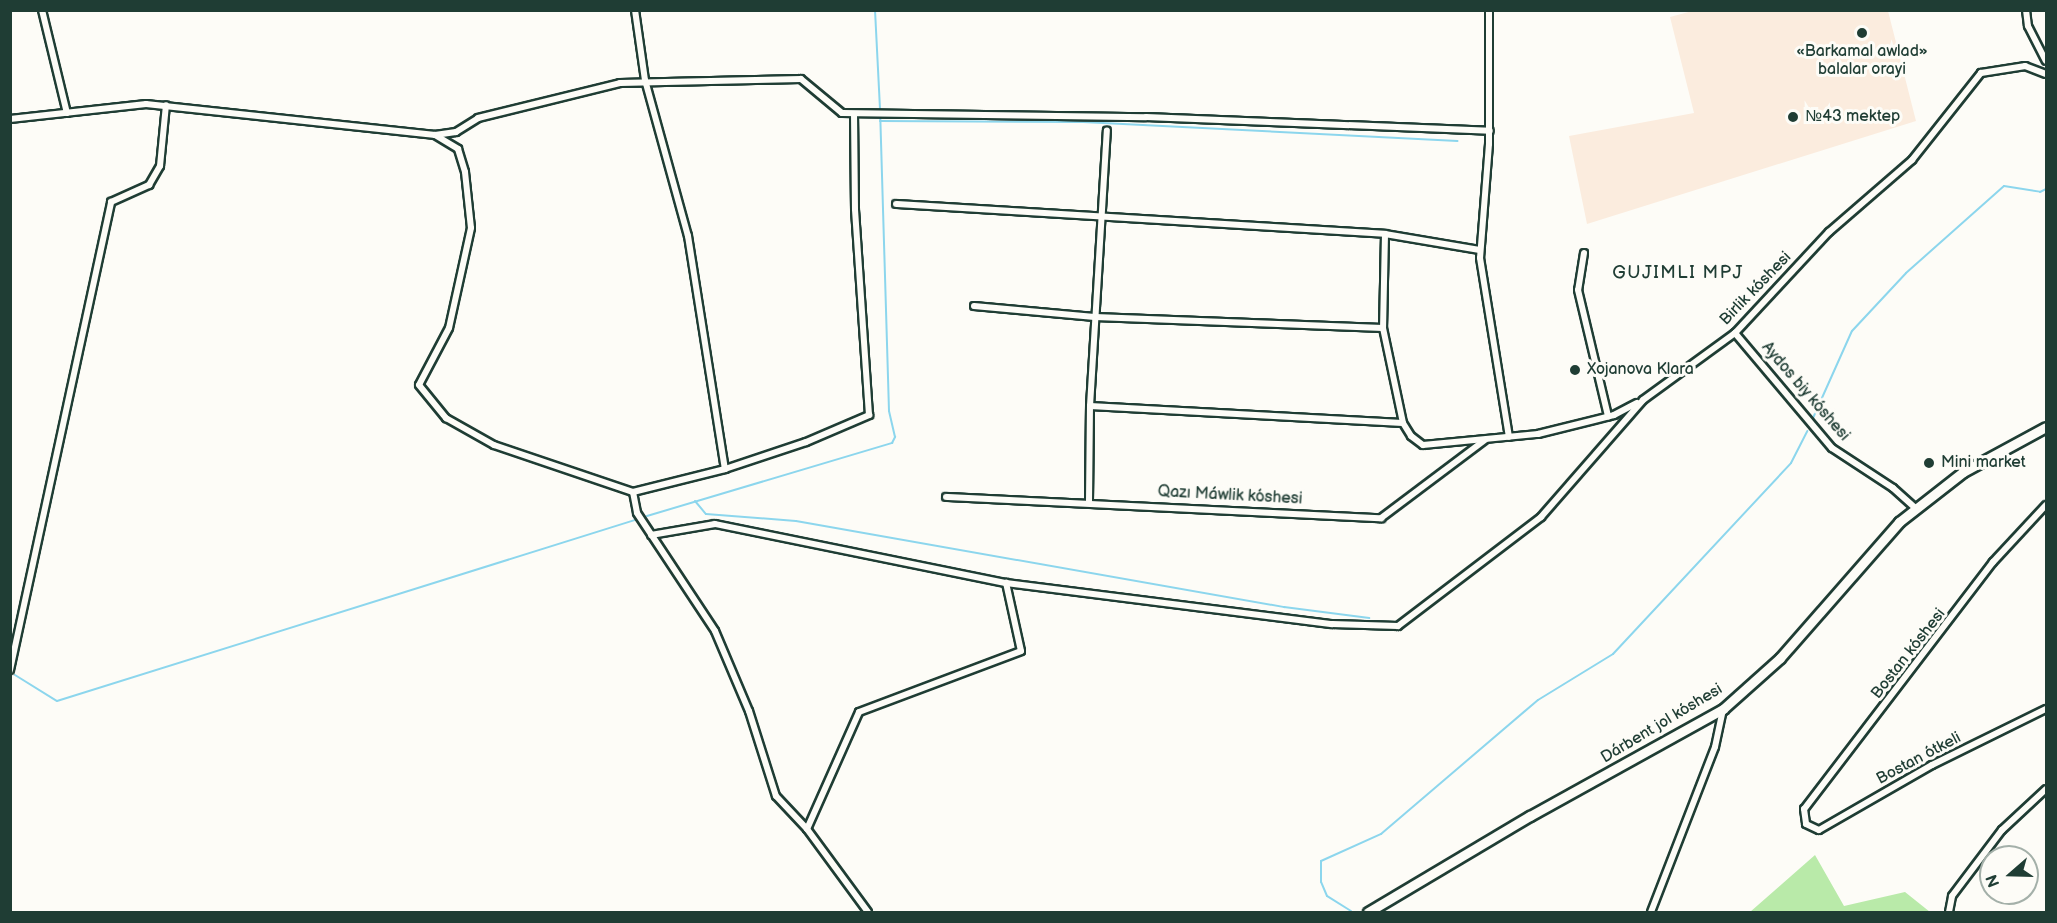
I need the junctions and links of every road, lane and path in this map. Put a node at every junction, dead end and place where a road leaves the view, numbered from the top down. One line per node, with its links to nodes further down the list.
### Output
1 (42, 10): 9 (street)
2 (635, 10): 7 (street)
3 (1489, 10): 13 (street)
4 (2026, 10): 5 (street)
5 (2046, 60)
6 (2046, 74): 23 (street, Birlik kóshesi)
7 (645, 80): 10 (street); 14 (street); 31 (street)
8 (166, 105): 9 (street); 14 (street); 39 (street)
9 (67, 113): 11 (street)
10 (854, 114): 13 (street); 31 (street)
11 (10, 119)
12 (1107, 131): 16 (street)
13 (1490, 131): 18 (street)
14 (435, 135): 32 (street)
15 (896, 204): 16 (street)
16 (1101, 218): 17 (street); 21 (street)
17 (1385, 234): 18 (street); 22 (street)
18 (1480, 250): 29 (street)
19 (1584, 253): 26 (street)
20 (974, 306): 21 (street)
21 (1095, 317): 22 (street); 25 (street)
22 (1383, 328): 27 (street)
23 (1735, 333): 24 (street, Birlik kóshesi); 36 (street, Aydos biy kóshesi)
24 (1642, 400): 26 (street); 38 (street, Birlik kóshesi)
25 (1090, 406): 27 (street); 34 (street)
26 (1608, 416): 29 (street)
27 (1404, 423): 30 (street)
28 (2046, 427): 36 (main road, Dárbent jol kóshesi)
29 (1509, 437): 30 (street)
30 (1487, 439): 34 (street, Qazı Máwlik kóshesi)
31 (725, 469): 32 (street)
32 (633, 492): 37 (street)
33 (946, 496): 34 (street, Qazı Máwlik kóshesi)
34 (1089, 501)
35 (2046, 505): 43 (street, Bostan kóshesi)
36 (1915, 508): 40 (main road, Dárbent jol kóshesi)
37 (651, 535): 38 (street); 44 (street)
38 (1006, 583): 44 (street)
39 (10, 670)
40 (1723, 709): 46 (main road, Dárbent jol kóshesi); 47 (street)
41 (2046, 709): 43 (street, Bostan ótkeli)
42 (2046, 789): 48 (street)
43 (1806, 824)
44 (807, 829): 45 (street)
45 (868, 912)
46 (1368, 912)
47 (1652, 912)
48 (1949, 912)

